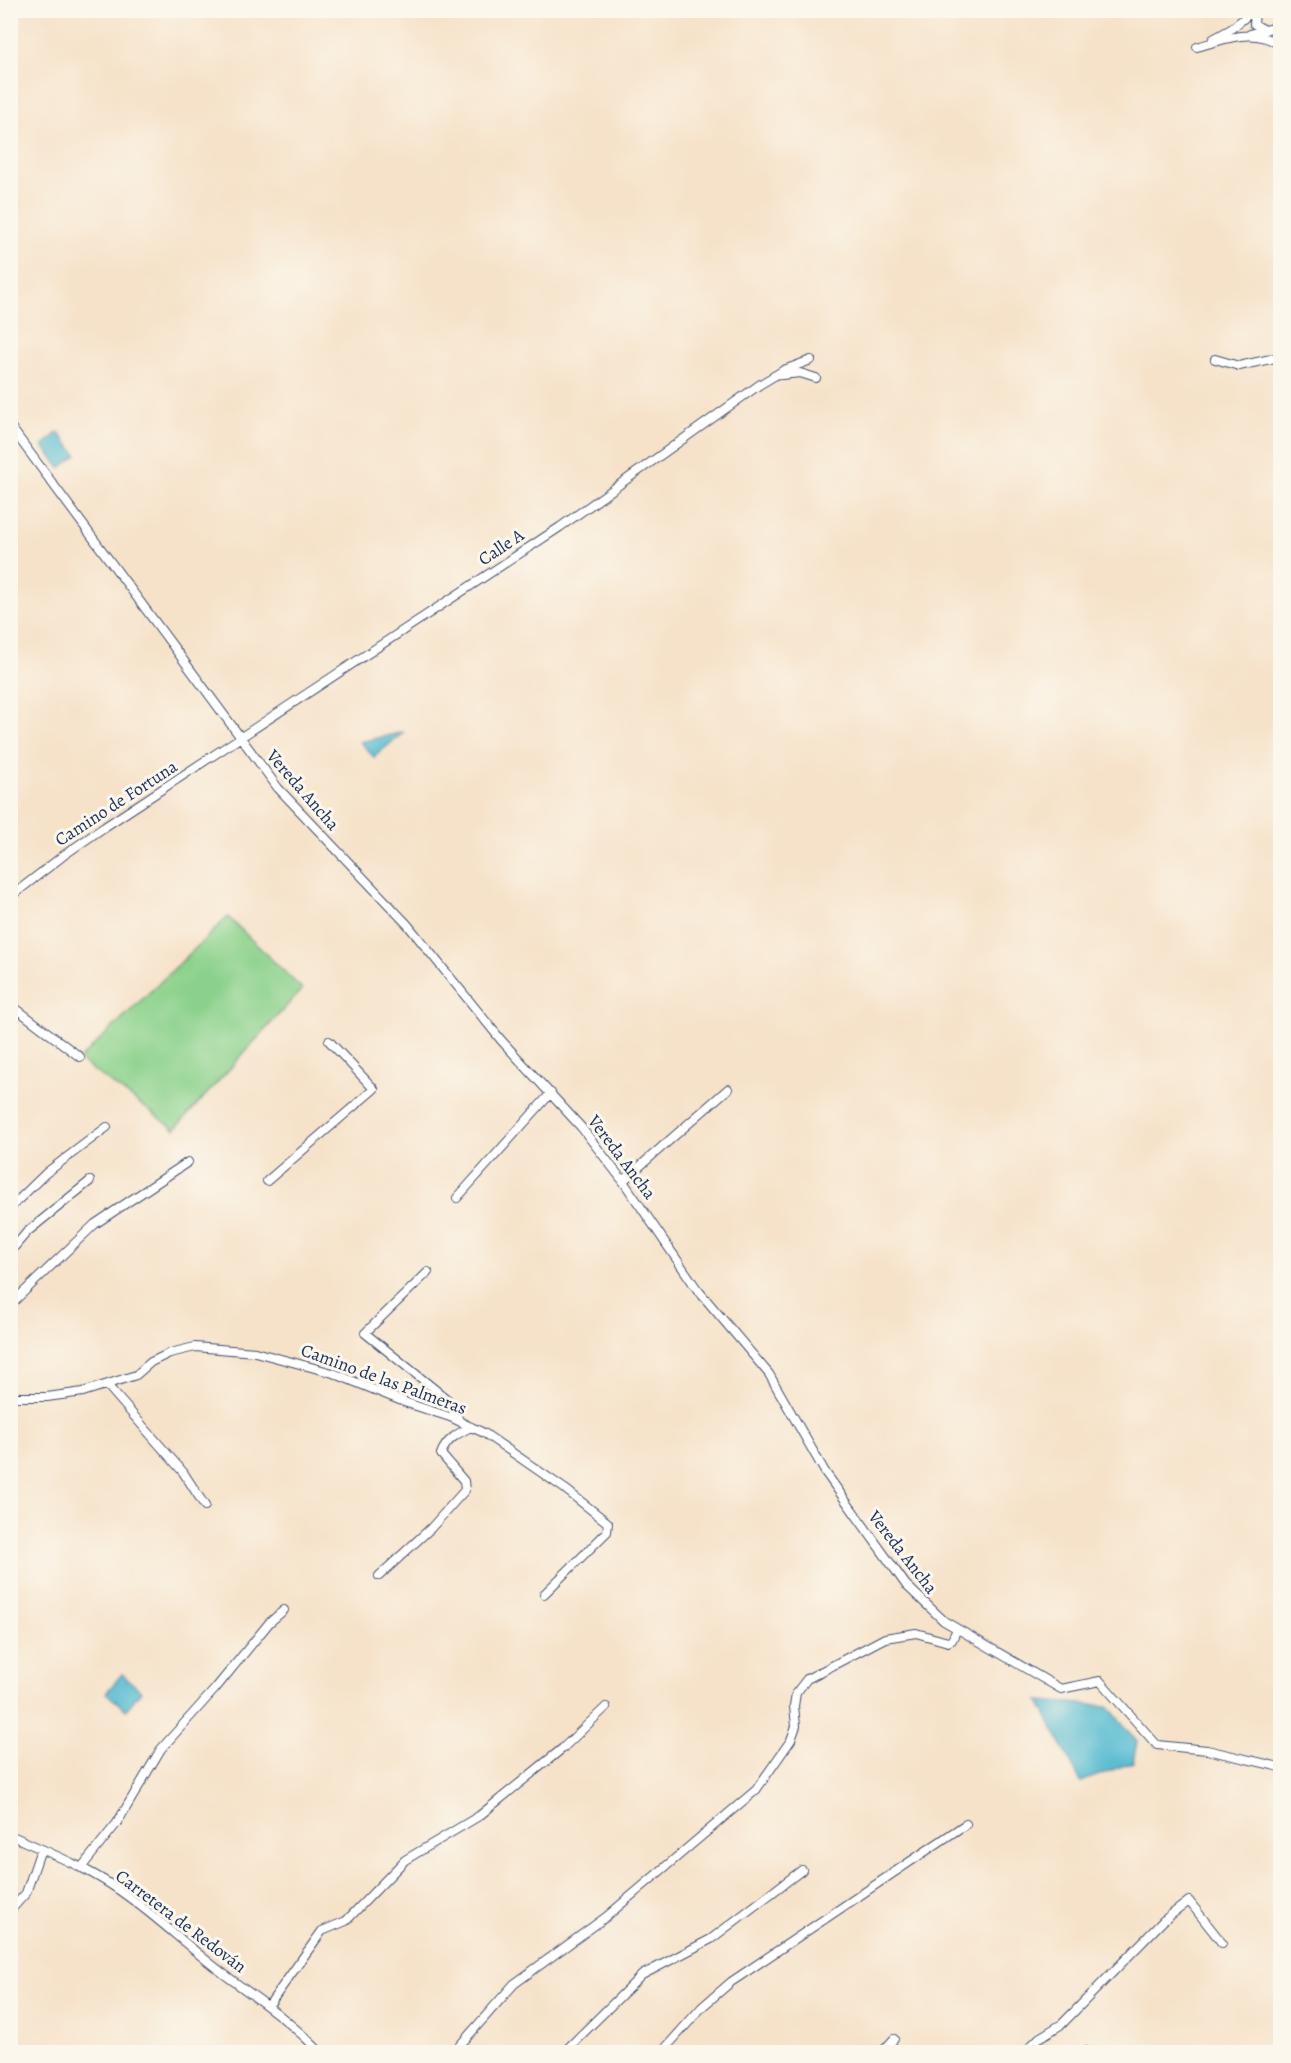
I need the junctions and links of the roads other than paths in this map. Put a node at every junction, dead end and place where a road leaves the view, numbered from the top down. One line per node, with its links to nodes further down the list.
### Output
1 (1255, 11): 3 (street); 4 (street)
2 (1281, 20): 3 (street)
3 (1265, 30): 4 (street)
4 (1249, 34): 5 (street)
5 (1281, 45)
6 (1281, 357): 7 (street)
7 (1215, 359)
8 (811, 360): 9 (street, Calle A)
9 (774, 376): 10 (street); 12 (street, Calle A)
10 (816, 378)
11 (10, 426): 12 (street, Vereda Ancha)
12 (242, 739): 13 (street, Camino de Fortuna); 18 (street, Vereda Ancha)
13 (10, 897)
14 (10, 1004): 16 (street)
15 (329, 1041): 21 (street)
16 (80, 1057)
17 (728, 1089): 22 (street)
18 (551, 1094): 22 (street, Vereda Ancha); 24 (street)
19 (107, 1127): 25 (street)
20 (188, 1162): 28 (street)
21 (267, 1180)
22 (623, 1180): 37 (street, Vereda Ancha)
23 (90, 1181): 26 (street)
24 (457, 1198)
25 (10, 1208)
26 (10, 1252)
27 (428, 1272): 31 (street)
28 (10, 1305)
29 (106, 1385): 30 (street, Camino de las Palmeras); 31 (street, Camino de las Palmeras); 33 (street)
30 (10, 1397)
31 (460, 1421): 32 (street, Camino de las Palmeras)
32 (471, 1427): 34 (street, Camino de las Palmeras); 35 (street, Camino de las Palmeras)
33 (205, 1506)
34 (379, 1576)
35 (544, 1594)
36 (284, 1611): 43 (street)
37 (957, 1629): 39 (street, Vereda Ancha); 50 (street)
38 (606, 1707): 47 (street)
39 (1281, 1767)
40 (966, 1824): 52 (street)
41 (10, 1835): 42 (street, Carretera de Redován)
42 (41, 1849): 43 (street, Carretera de Redován); 45 (street)
43 (81, 1868): 47 (street, Carretera de Redován)
44 (802, 1870): 51 (street)
45 (10, 1911)
46 (1222, 1943): 54 (street)
47 (269, 2005): 49 (street, Carretera de Redován)
48 (894, 2040): 53 (street)
49 (320, 2052)
50 (454, 2052)
51 (564, 2052)
52 (662, 2052)
53 (882, 2052)
54 (1025, 2052)

